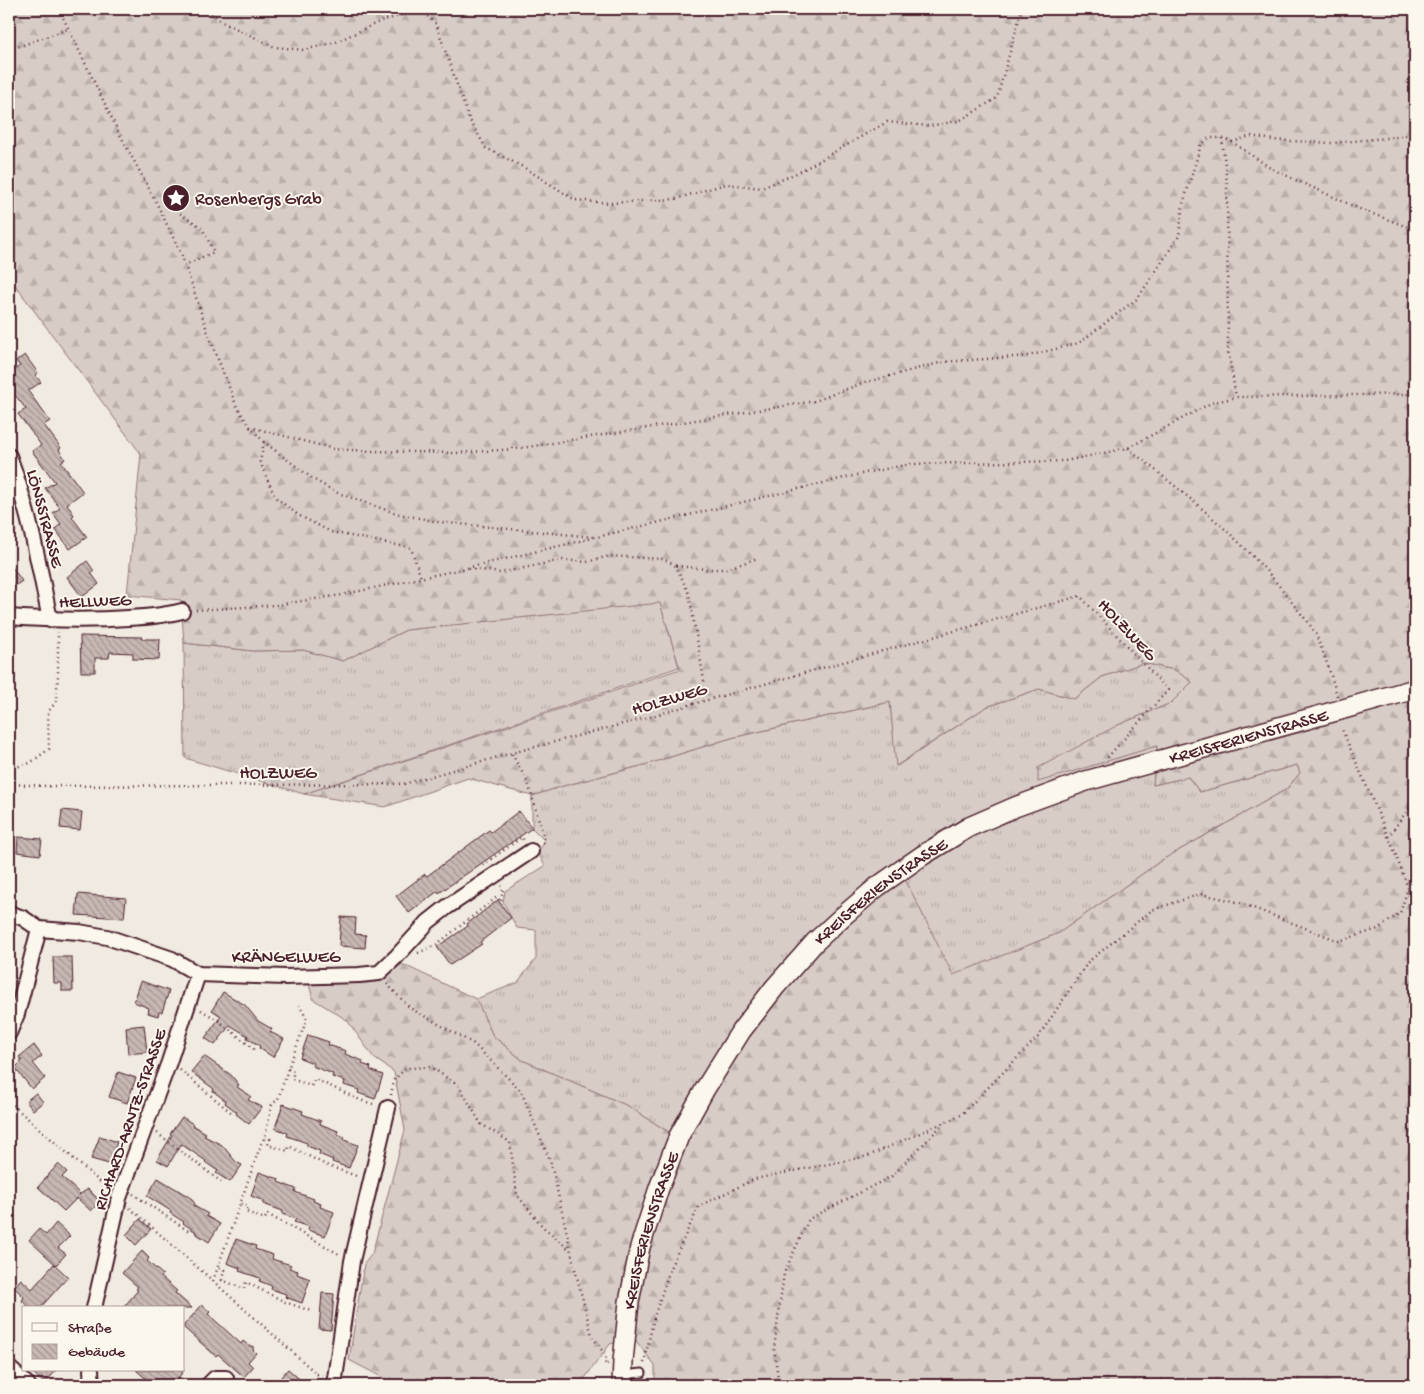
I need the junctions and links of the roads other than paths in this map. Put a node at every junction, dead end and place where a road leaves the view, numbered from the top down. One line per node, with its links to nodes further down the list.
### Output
1 (9, 456): 2 (street, LÖNSSTRASSE)
2 (13, 481): 5 (street, LÖNSSTRASSE)
3 (182, 611): 5 (street, HELLWEG)
4 (9, 617): 5 (street, HELLWEG)
5 (54, 620)
6 (1415, 689): 17 (street, KREISFERIENSTRASSE)
7 (531, 851): 10 (street, KRÄNGELWEG)
8 (9, 913): 9 (street, KRÄNGELWEG)
9 (39, 929): 10 (street, KRÄNGELWEG); 11 (street)
10 (198, 974): 13 (street, RICHARD-ARNTZ-STRASSE)
11 (9, 1033)
12 (388, 1108): 19 (street)
13 (94, 1306)
14 (9, 1368): 20 (street)
15 (91, 1372): 21 (street)
16 (642, 1373): 17 (lane)
17 (622, 1374)
18 (226, 1378): 22 (street)
19 (334, 1382)
20 (28, 1385)
21 (92, 1385)
22 (208, 1385)

